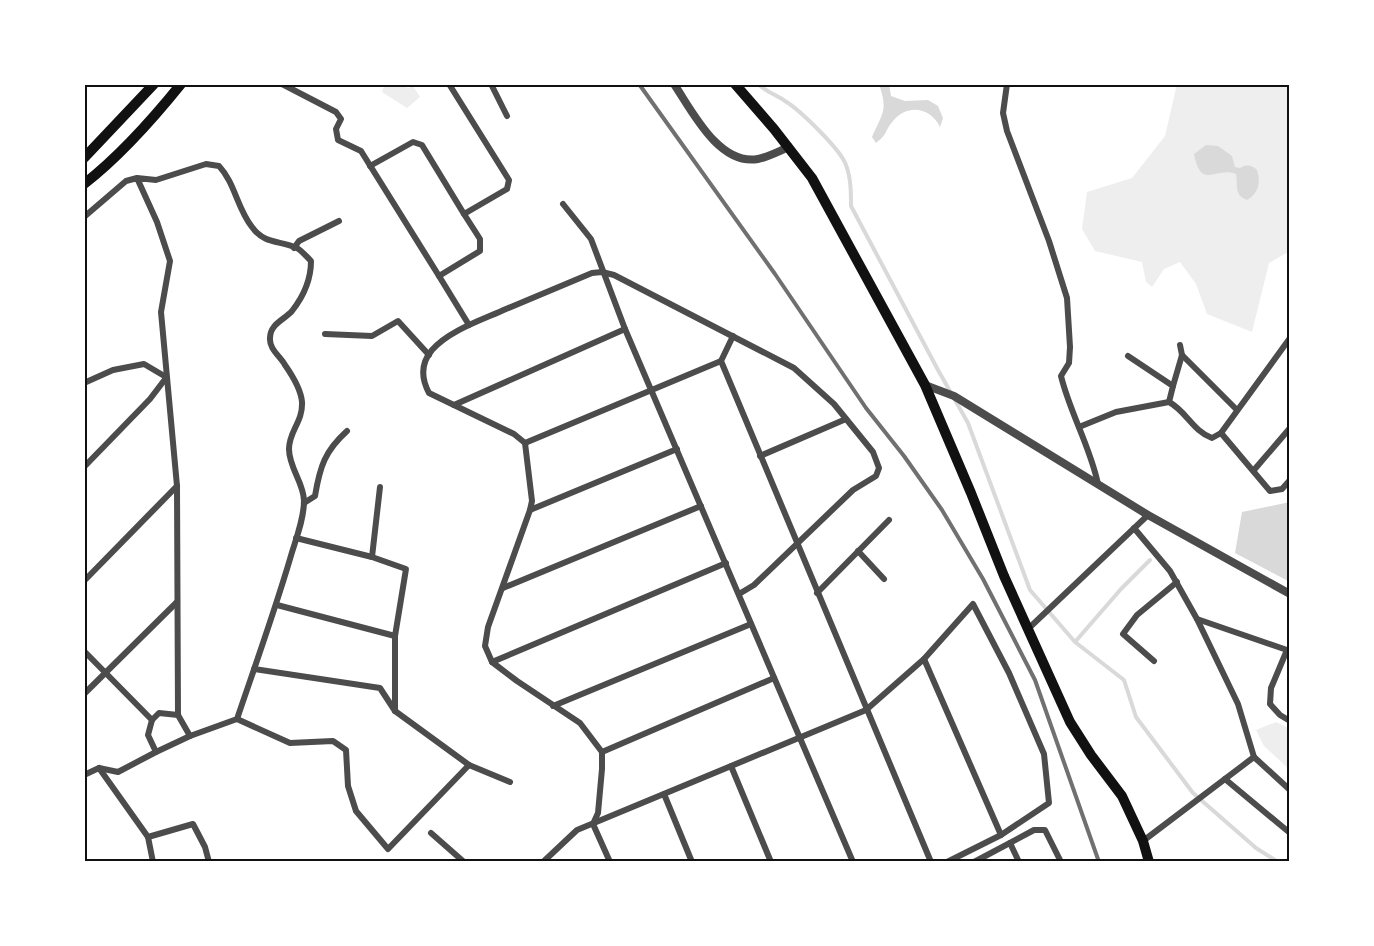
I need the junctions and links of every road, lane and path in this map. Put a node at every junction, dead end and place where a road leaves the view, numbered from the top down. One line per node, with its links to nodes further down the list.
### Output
1 (154, 84): 11 (main road)
2 (181, 84): 14 (main road)
3 (282, 84): 12 (street)
4 (449, 84): 16 (street)
5 (491, 84): 9 (street)
6 (674, 84): 10 (street)
7 (735, 84): 10 (main road)
8 (1007, 84): 41 (street)
9 (507, 116)
10 (789, 147): 34 (main road)
11 (84, 158)
12 (370, 166): 16 (street); 21 (street)
13 (137, 178): 17 (street); 19 (street); 32 (street)
14 (84, 184)
15 (563, 204): 20 (street)
16 (464, 214): 21 (street)
17 (84, 217)
18 (339, 221): 19 (street)
19 (294, 248): 54 (street)
20 (602, 272): 22 (street); 23 (street); 25 (street)
21 (439, 276): 22 (street)
22 (469, 325): 28 (street)
23 (625, 329): 36 (street); 38 (street)
24 (325, 334): 28 (street)
25 (733, 336): 31 (street); 40 (street)
26 (1290, 338): 39 (street)
27 (1180, 345): 29 (street)
28 (429, 355): 38 (street)
29 (1182, 355): 35 (street); 39 (street)
30 (1128, 356): 35 (street)
31 (721, 361): 36 (street); 47 (street)
32 (166, 377): 33 (street); 48 (street); 52 (street)
33 (84, 383)
34 (925, 385): 51 (street); 76 (main road)
35 (1173, 386): 37 (street)
36 (651, 390): 45 (street); 46 (street)
37 (1169, 402): 41 (street); 44 (street)
38 (454, 405): 45 (street)
39 (1237, 410): 44 (street)
40 (846, 419): 47 (street); 61 (street)
41 (1078, 427): 51 (street)
42 (1290, 428): 49 (street)
43 (347, 431): 54 (street)
44 (1221, 433): 49 (street)
45 (525, 443): 56 (street)
46 (676, 449): 55 (street); 56 (street)
47 (760, 456): 61 (street)
48 (84, 468)
49 (1254, 470): 50 (street)
50 (1290, 480)
51 (1098, 483): 57 (street)
52 (177, 486): 66 (street); 72 (street)
53 (380, 487): 63 (street)
54 (304, 503): 60 (street)
55 (701, 506): 64 (street); 68 (street)
56 (530, 510): 68 (street)
57 (1148, 515): 59 (street); 71 (street)
58 (889, 520): 62 (street)
59 (1134, 528): 67 (street); 76 (street)
60 (296, 538): 63 (street); 73 (street)
61 (797, 545): 69 (street); 70 (street)
62 (858, 551): 65 (street); 69 (street)
63 (372, 557): 77 (street)
64 (726, 562): 70 (street); 82 (street)
65 (884, 579)
66 (84, 581)
67 (1177, 582): 74 (street); 81 (street)
68 (503, 588): 82 (street)
69 (817, 593): 88 (street)
70 (740, 594): 75 (street)
71 (1290, 594)
72 (177, 602): 84 (street); 90 (street)
73 (277, 605): 77 (street); 83 (street)
74 (1197, 619): 79 (street); 98 (street)
75 (751, 624): 85 (street); 87 (street)
76 (1028, 629): 112 (main road)
77 (395, 636): 89 (street)
78 (84, 651): 84 (street)
79 (1288, 651): 93 (street)
80 (924, 659): 88 (street); 110 (street); 110 (street)
81 (1154, 661)
82 (492, 662): 87 (street)
83 (254, 669): 89 (street); 91 (street)
84 (106, 672): 86 (street); 92 (street)
85 (774, 678): 95 (street); 97 (street)
86 (84, 694)
87 (553, 706): 97 (street)
88 (866, 710): 95 (street); 123 (street)
89 (395, 711): 99 (street)
90 (178, 716): 92 (street); 94 (street)
91 (237, 719): 94 (street); 99 (street)
92 (152, 720): 96 (street)
93 (1290, 721)
94 (190, 736): 96 (street)
95 (801, 738): 100 (street); 122 (street)
96 (156, 752): 101 (street)
97 (602, 752): 107 (street)
98 (1254, 757): 103 (street); 105 (street)
99 (469, 765): 104 (street)
100 (731, 766): 106 (street); 121 (street)
101 (99, 768): 102 (street); 111 (street)
102 (84, 775)
103 (1225, 779): 109 (street); 112 (street)
104 (510, 782)
105 (1290, 790)
106 (664, 794): 107 (street); 120 (street)
107 (593, 824): 118 (street); 119 (street)
108 (432, 832): 117 (street)
109 (1290, 833)
110 (1000, 835): 124 (street)
111 (148, 837): 115 (street); 116 (street)
112 (1143, 841): 128 (main road)
113 (1010, 843): 114 (street); 126 (street); 127 (street)
114 (983, 860): 125 (street)
115 (153, 862)
116 (208, 862)
117 (464, 862)
118 (543, 862)
119 (610, 862)
120 (692, 862)
121 (771, 862)
122 (853, 862)
123 (931, 862)
124 (947, 862)
125 (974, 862)
126 (1019, 862)
127 (1061, 862)
128 (1149, 862)

